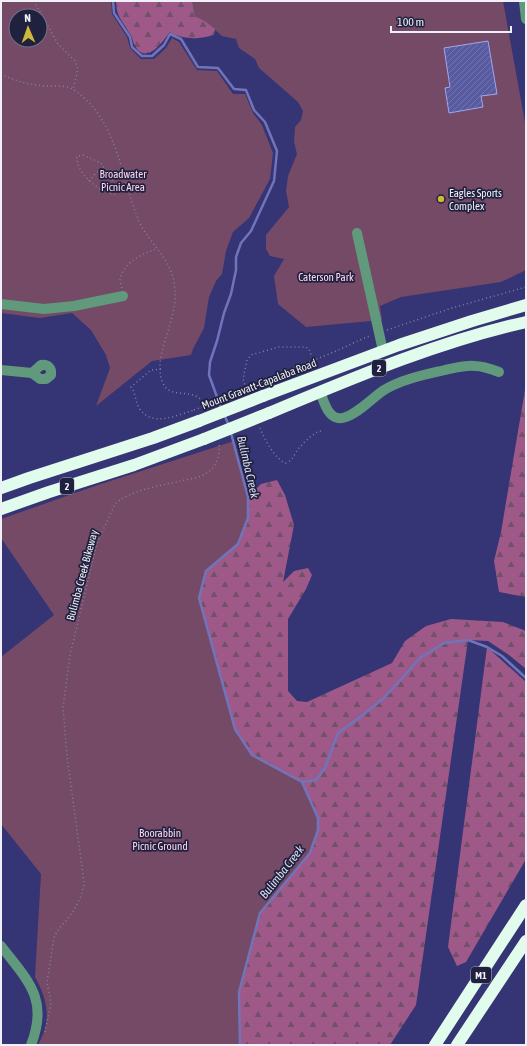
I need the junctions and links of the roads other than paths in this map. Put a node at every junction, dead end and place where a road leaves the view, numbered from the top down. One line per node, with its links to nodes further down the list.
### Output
1 (524, 1): 2 (street)
2 (526, 18)
3 (357, 233): 8 (street)
4 (123, 296): 5 (street)
5 (1, 304)
6 (526, 305): 8 (highway, Mount Gravatt-Capalaba Road / 2)
7 (526, 322): 12 (highway, 2)
8 (383, 350): 13 (highway, Mount Gravatt-Capalaba Road / 2, bridge)
9 (1, 370): 11 (street)
10 (499, 372): 12 (street)
11 (32, 373)
12 (320, 392): 14 (highway, 2, bridge)
13 (1, 488)
14 (1, 509)
15 (526, 905): 19 (highway, M1)
16 (526, 941): 20 (highway, M1)
17 (1, 946): 18 (street)
18 (31, 1045)
19 (435, 1045)
20 (457, 1045)

